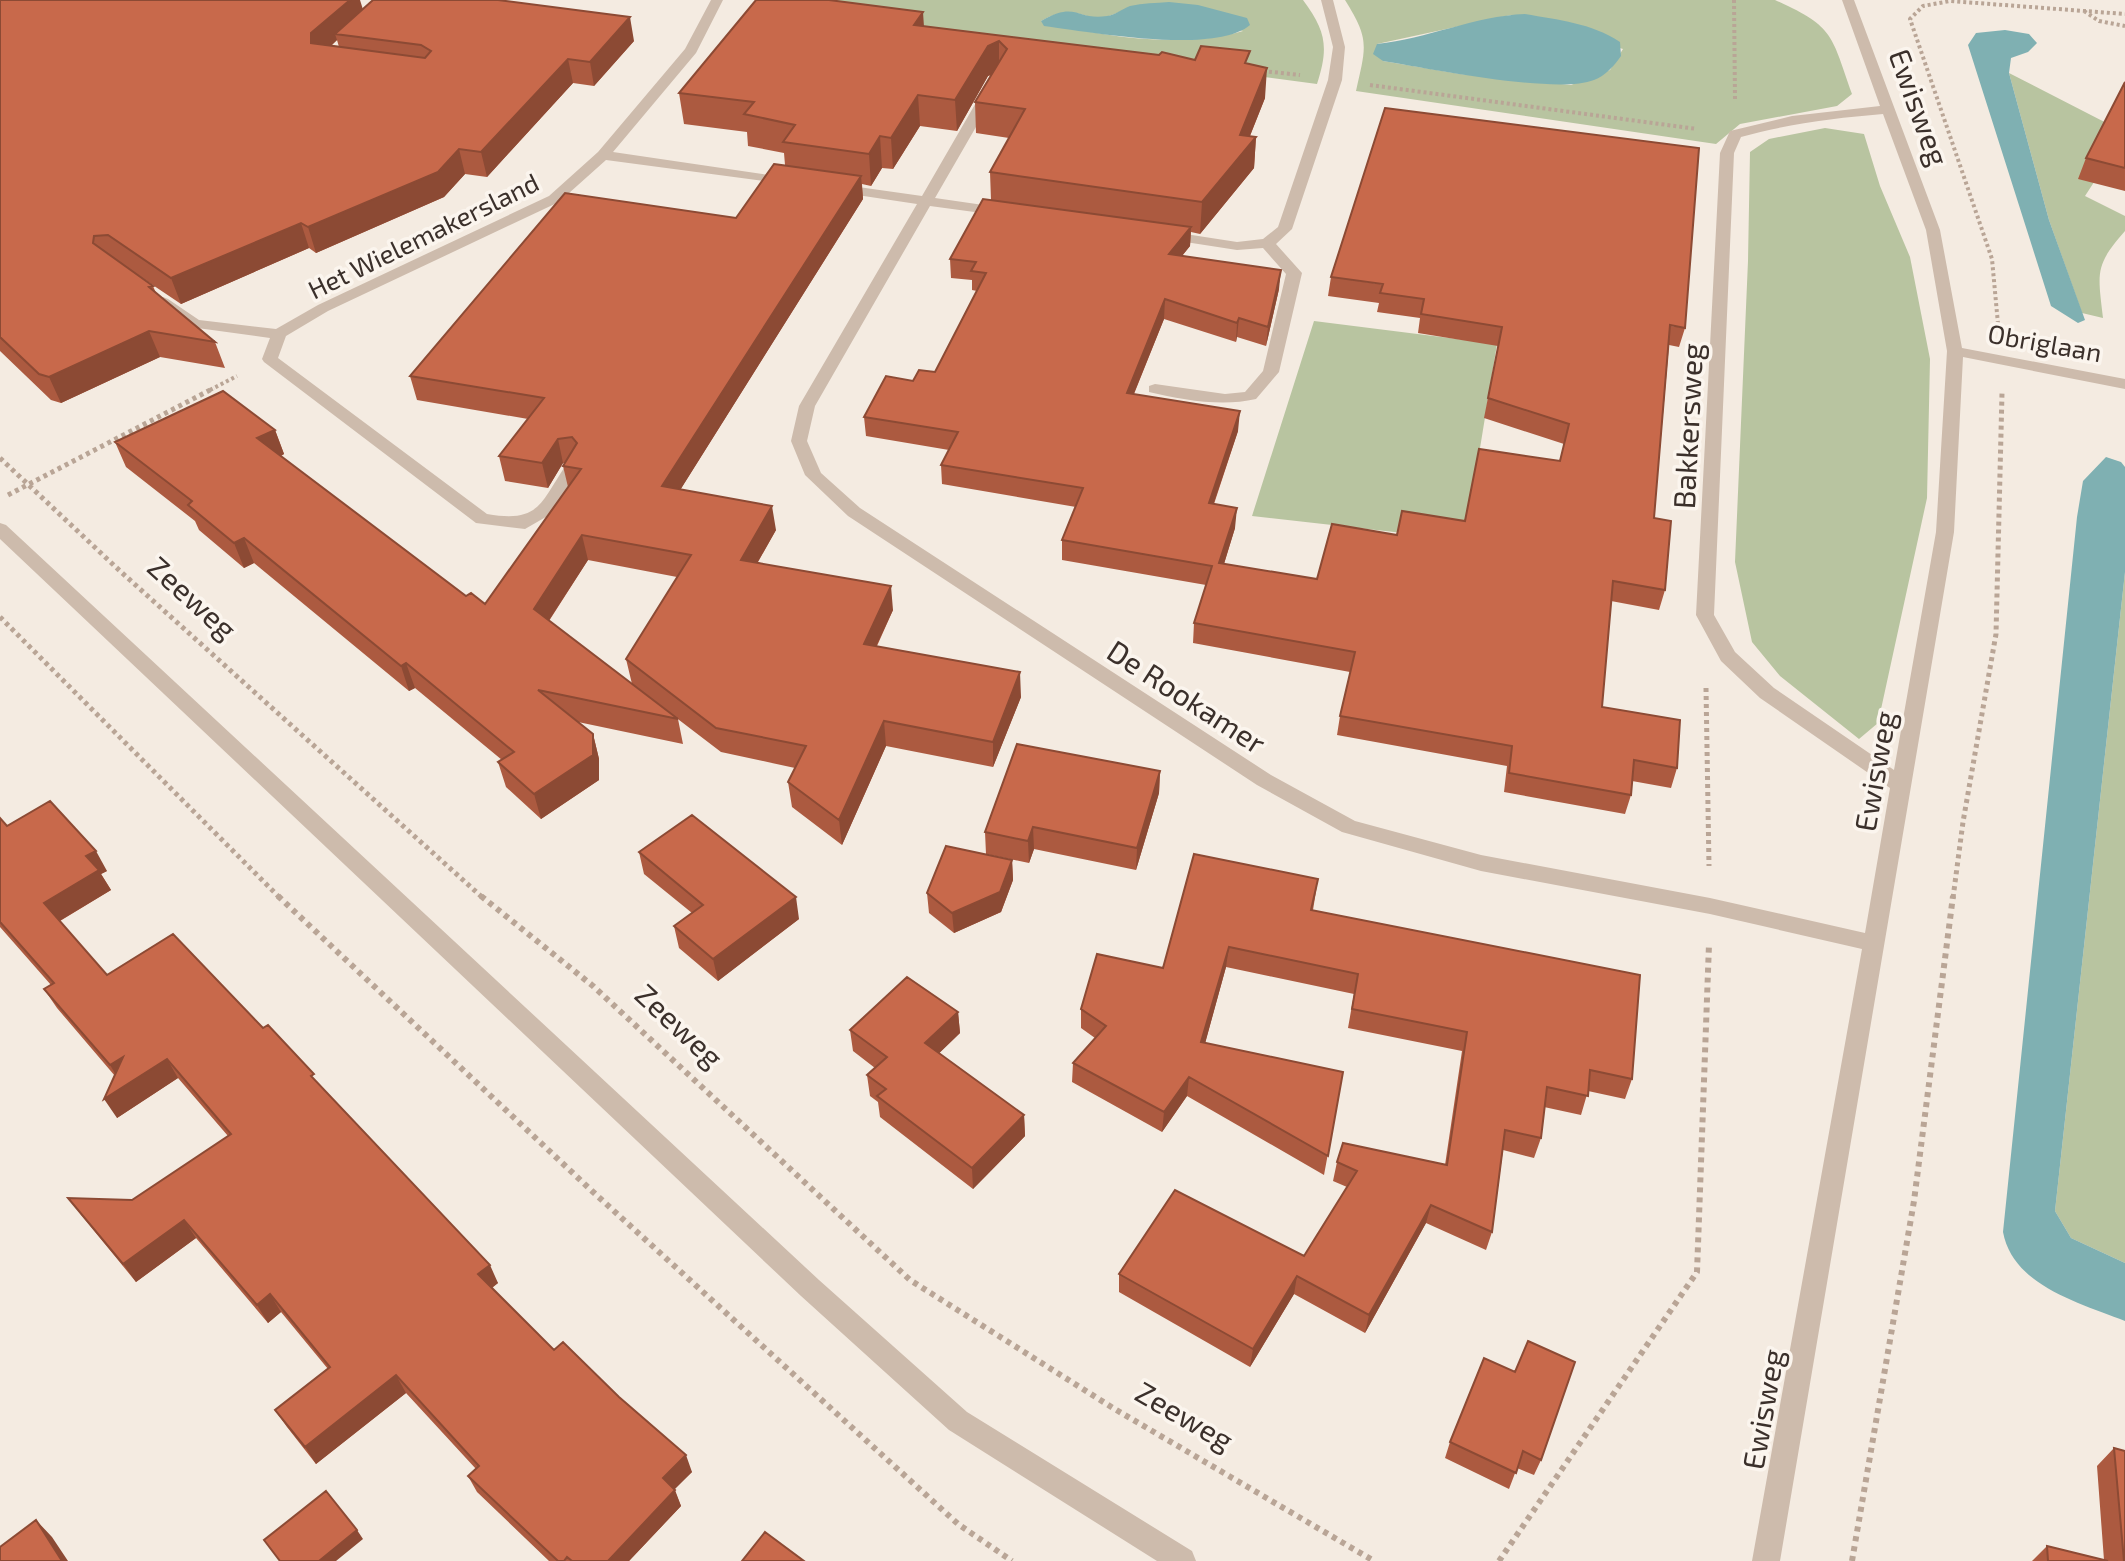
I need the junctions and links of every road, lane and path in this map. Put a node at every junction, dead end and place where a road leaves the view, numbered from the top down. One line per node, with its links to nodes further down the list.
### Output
1 (717, 0): 12 (street, Het Wielemakersland)
2 (1327, 0): 9 (street)
3 (1734, 0): 11 (path)
4 (1848, 0): 10 (street, Ewisweg)
5 (2083, 10): 6 (path)
6 (2125, 26)
7 (1256, 70): 9 (path)
8 (998, 78): 15 (street, De Rookamer)
9 (1335, 80): 11 (path); 18 (street)
10 (1890, 109): 11 (street); 21 (street, Ewisweg)
11 (1735, 134): 30 (street, Bakkersweg)
12 (603, 155): 13 (street); 20 (street, Het Wielemakersland)
13 (803, 183)
14 (819, 186): 15 (street)
15 (927, 201): 16 (street); 33 (street, De Rookamer)
16 (1020, 214)
17 (1144, 232): 18 (street)
18 (1267, 243): 24 (street)
19 (147, 291): 20 (street)
20 (279, 334): 22 (street)
21 (1955, 351): 23 (street, Obriglaan); 32 (street, Ewisweg)
22 (270, 359): 26 (street); 27 (path)
23 (2125, 384)
24 (1155, 389)
25 (0, 458): 27 (path, Zeeweg)
26 (572, 469)
27 (28, 484): 28 (path); 37 (path, Zeeweg)
28 (0, 499)
29 (0, 529): 36 (street)
30 (1705, 615): 32 (street); 33 (path)
31 (0, 617): 35 (path)
32 (1902, 786): 34 (street, Ewisweg)
33 (1710, 906): 34 (street, De Rookamer); 38 (path)
34 (1873, 943): 39 (street, Ewisweg)
35 (1012, 1561)
36 (1182, 1561)
37 (1374, 1561)
38 (1499, 1561)
39 (1766, 1561)

